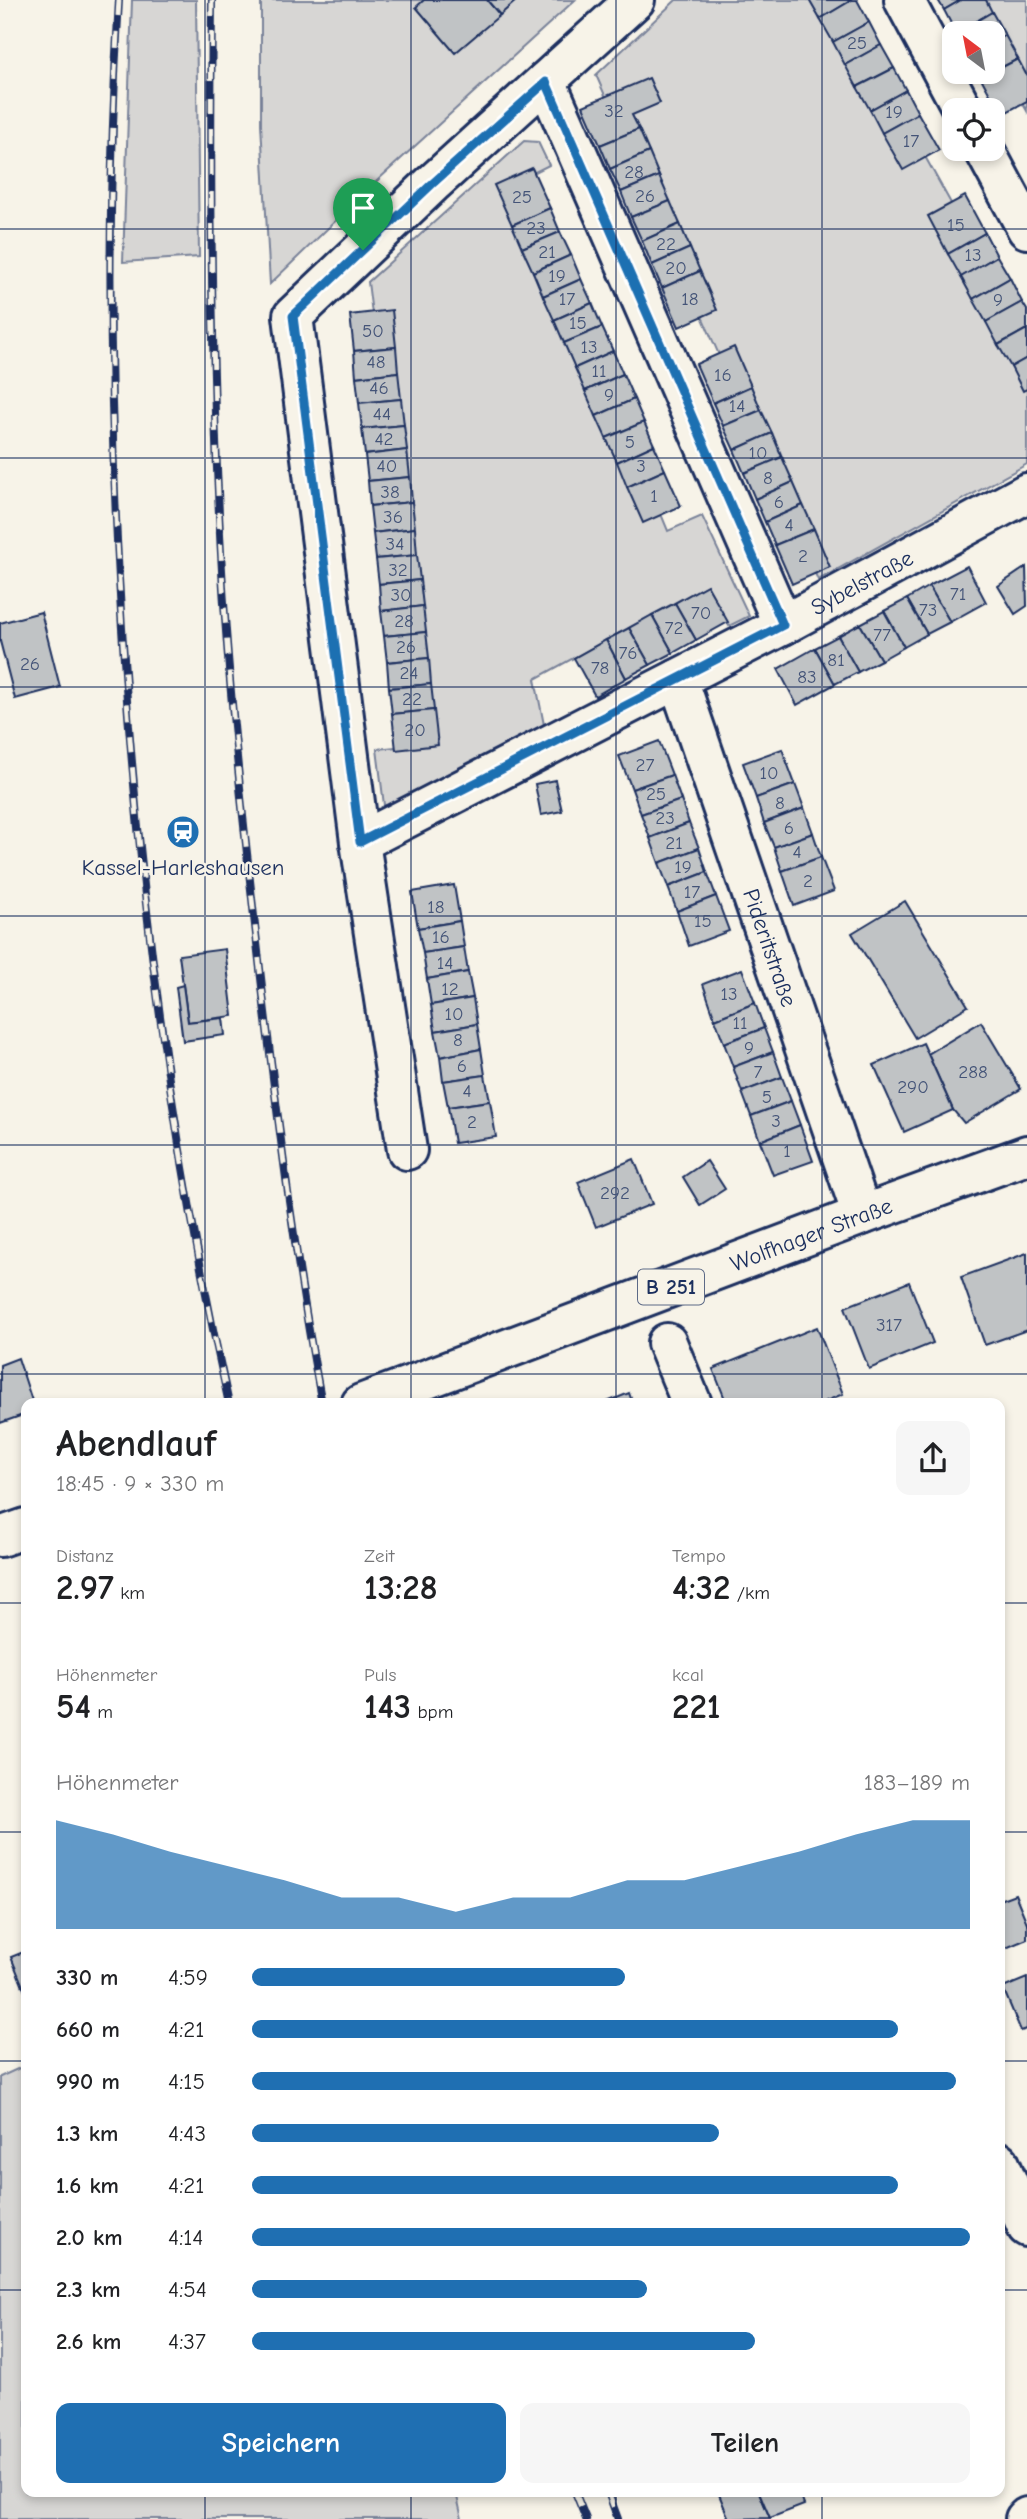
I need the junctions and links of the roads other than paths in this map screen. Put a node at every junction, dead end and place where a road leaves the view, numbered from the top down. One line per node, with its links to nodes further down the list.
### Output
1 (635, 0): 3 (street)
2 (904, 0): 4 (street)
3 (546, 82): 8 (street); 10 (street)
4 (957, 98)
5 (990, 161): 6 (street)
6 (1027, 229)
7 (1027, 493): 8 (street, Sybelstraße)
8 (783, 625): 9 (street, Sybelstraße)
9 (678, 679): 10 (street, Sybelstraße); 13 (street, Pideritstraße)
10 (360, 842): 11 (street)
11 (407, 1150)
12 (1027, 1155): 13 (street, Wolfhager Straße / B 251)
13 (862, 1214): 15 (street, Wolfhager Straße / B 251)
14 (667, 1343): 16 (street)
15 (377, 1398)
16 (690, 1398)
17 (21, 1530): 18 (street)
18 (0, 1537)
19 (1005, 2176): 20 (street)
20 (1027, 2227)

